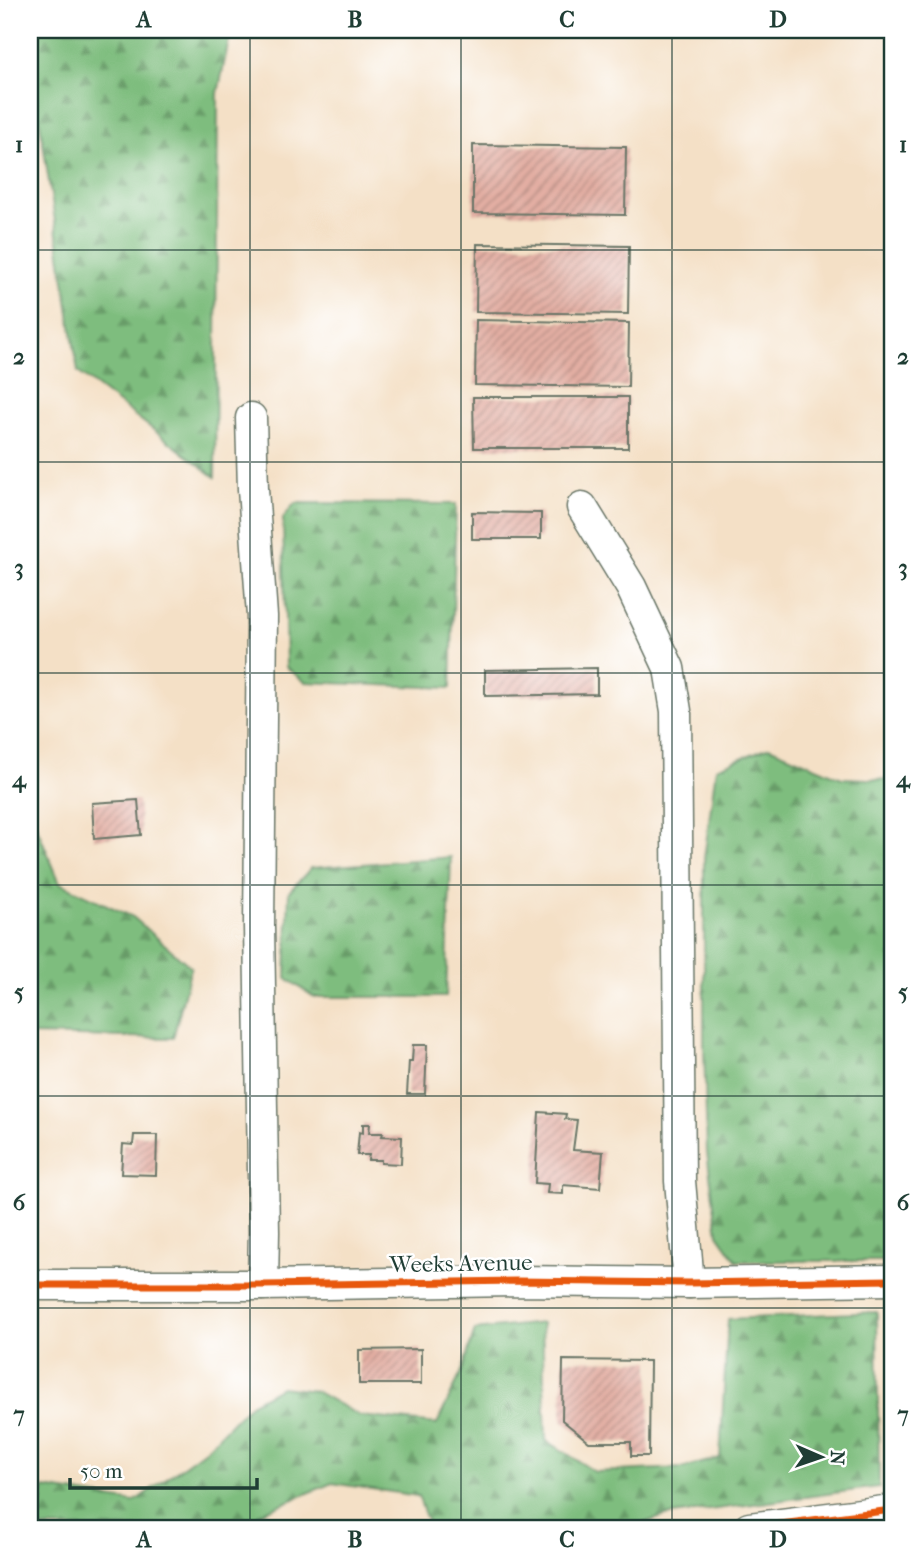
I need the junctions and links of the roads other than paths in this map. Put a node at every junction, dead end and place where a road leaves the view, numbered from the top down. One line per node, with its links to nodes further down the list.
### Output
1 (251, 418): 6 (street)
2 (582, 507): 4 (street)
3 (892, 1280): 4 (street, Weeks Avenue)
4 (689, 1283): 6 (street, Weeks Avenue)
5 (30, 1284): 6 (street, Weeks Avenue)
6 (263, 1285)
7 (892, 1510): 8 (street)
8 (749, 1528)

